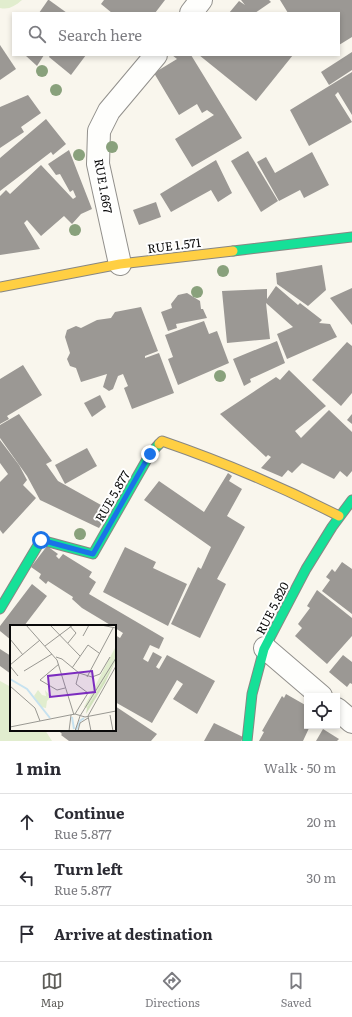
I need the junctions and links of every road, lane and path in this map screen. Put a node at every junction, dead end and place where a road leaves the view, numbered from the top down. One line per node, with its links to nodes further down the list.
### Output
1 (201, 0): 2 (street)
2 (192, 12)
3 (155, 56): 5 (street, RUE 1.667)
4 (352, 236): 5 (street, RUE 1.571)
5 (120, 264): 6 (street, RUE 1.571)
6 (0, 287)
7 (352, 500): 8 (street, RUE 5.820)
8 (339, 516): 9 (street, RUE 5.877); 10 (street, RUE 5.820)
9 (0, 609)
10 (265, 648): 11 (street); 14 (street, RUE 5.820)
11 (318, 693)
12 (340, 712): 13 (street)
13 (352, 722)
14 (247, 741)

